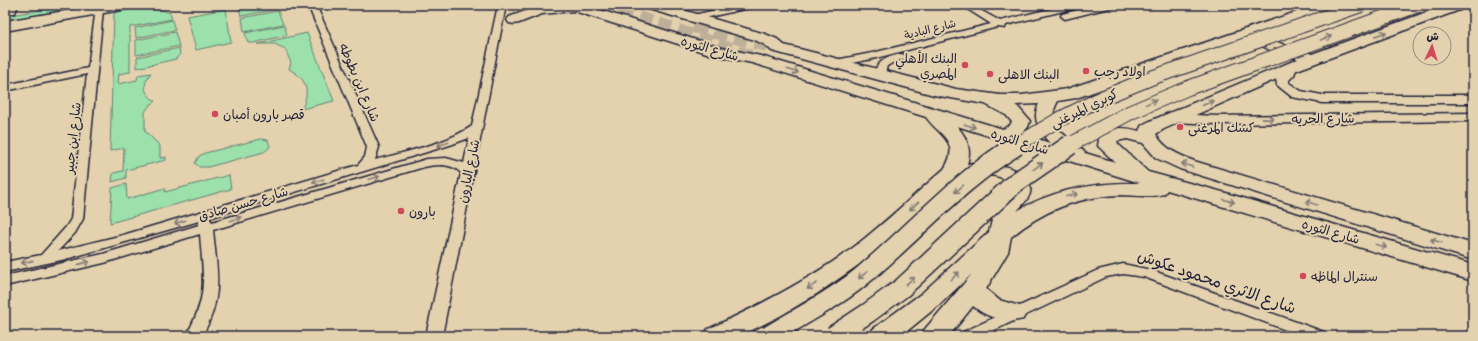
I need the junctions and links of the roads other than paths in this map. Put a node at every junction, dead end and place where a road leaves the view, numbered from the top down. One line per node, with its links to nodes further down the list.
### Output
1 (47, 5): 15 (highway)
2 (126, 5): 16 (highway)
3 (312, 5): 41 (street, شارع ابن بطوطه)
4 (502, 5): 37 (street, شارع البارون)
5 (650, 5): 17 (highway, شارع الثوره)
6 (750, 5): 17 (street)
7 (965, 5): 19 (street)
8 (1077, 5): 19 (street, شارع البادية)
9 (1110, 5): 21 (street, شارع البادية)
10 (1331, 5): 22 (highway, شارع الثوره)
11 (1361, 5): 59 (main road, كوبري الميرغنى, one-way to 59, bridge)
12 (1418, 5): 60 (main road, كوبري الميرغنى, one-way to 12, bridge)
13 (1460, 5): 23 (highway, one-way to 13)
14 (572, 6): 18 (highway); 33 (highway, شارع الثوره, one-way to 33)
15 (10, 9)
16 (99, 10): 20 (highway); 26 (street, شارع ابن جبير)
17 (692, 18): 24 (highway, شارع الثوره)
18 (514, 20)
19 (999, 25): 21 (street); 24 (street, شارع البادية)
20 (5, 26)
21 (1009, 30): 27 (street, شارع البادية)
22 (1250, 33): 23 (highway); 29 (highway, شارع الثوره)
23 (1315, 58): 25 (highway)
24 (836, 63): 27 (highway, شارع الثوره)
25 (1291, 67): 30 (street, شارع الحريه); 35 (highway, one-way to 25)
26 (93, 70): 28 (street); 49 (street, شارع ابن جبير)
27 (880, 75): 32 (highway, شارع الثوره)
28 (5, 88)
29 (1051, 98): 32 (highway, شارع الثوره); 40 (highway)
30 (1316, 98): 31 (street, شارع الحريه); 36 (street)
31 (1473, 99)
32 (983, 100): 38 (highway)
33 (930, 114): 38 (highway, شارع الثوره, one-way to 38); 43 (highway)
34 (1473, 117): 36 (street, شارع الحريه)
35 (1173, 118): 36 (street, شارع الحريه, one-way to 36); 39 (highway)
36 (1322, 118)
37 (477, 127): 41 (street, شارع حسن صادق, one-way to 41); 42 (street, شارع البارون)
38 (1001, 135): 40 (highway, شارع الثوره)
39 (1148, 139): 44 (highway); 48 (highway, شارع الثوره, one-way to 39)
40 (1088, 161): 44 (highway, شارع الثوره)
41 (362, 168): 46 (street, شارع حسن صادق, one-way to 46)
42 (468, 173): 46 (street, شارع حسن صادق, one-way to 42); 57 (street, شارع البارون)
43 (951, 173): 47 (highway); 58 (highway, one-way to 58)
44 (1144, 178): 45 (highway, شارع الثوره)
45 (1198, 192): 47 (highway, one-way to 45); 51 (highway, شارع الثوره, one-way to 51)
46 (205, 222): 49 (street, شارع حسن صادق, one-way to 49); 52 (street, شارع حسن صادق, one-way to 46); 56 (street)
47 (1000, 234): 53 (highway); 61 (highway, one-way to 47)
48 (1473, 252)
49 (46, 258): 50 (street, شارع حسن صادق, one-way to 50)
50 (5, 267)
51 (1473, 273)
52 (5, 281)
53 (973, 289): 54 (highway); 62 (highway)
54 (1014, 313): 55 (street, شارع الاثري محمود عكوش); 63 (street, شارع الاثري محمود عكوش)
55 (1311, 335)
56 (194, 336)
57 (434, 336)
58 (717, 336)
59 (768, 336)
60 (833, 336)
61 (882, 336)
62 (934, 336)
63 (968, 336)

